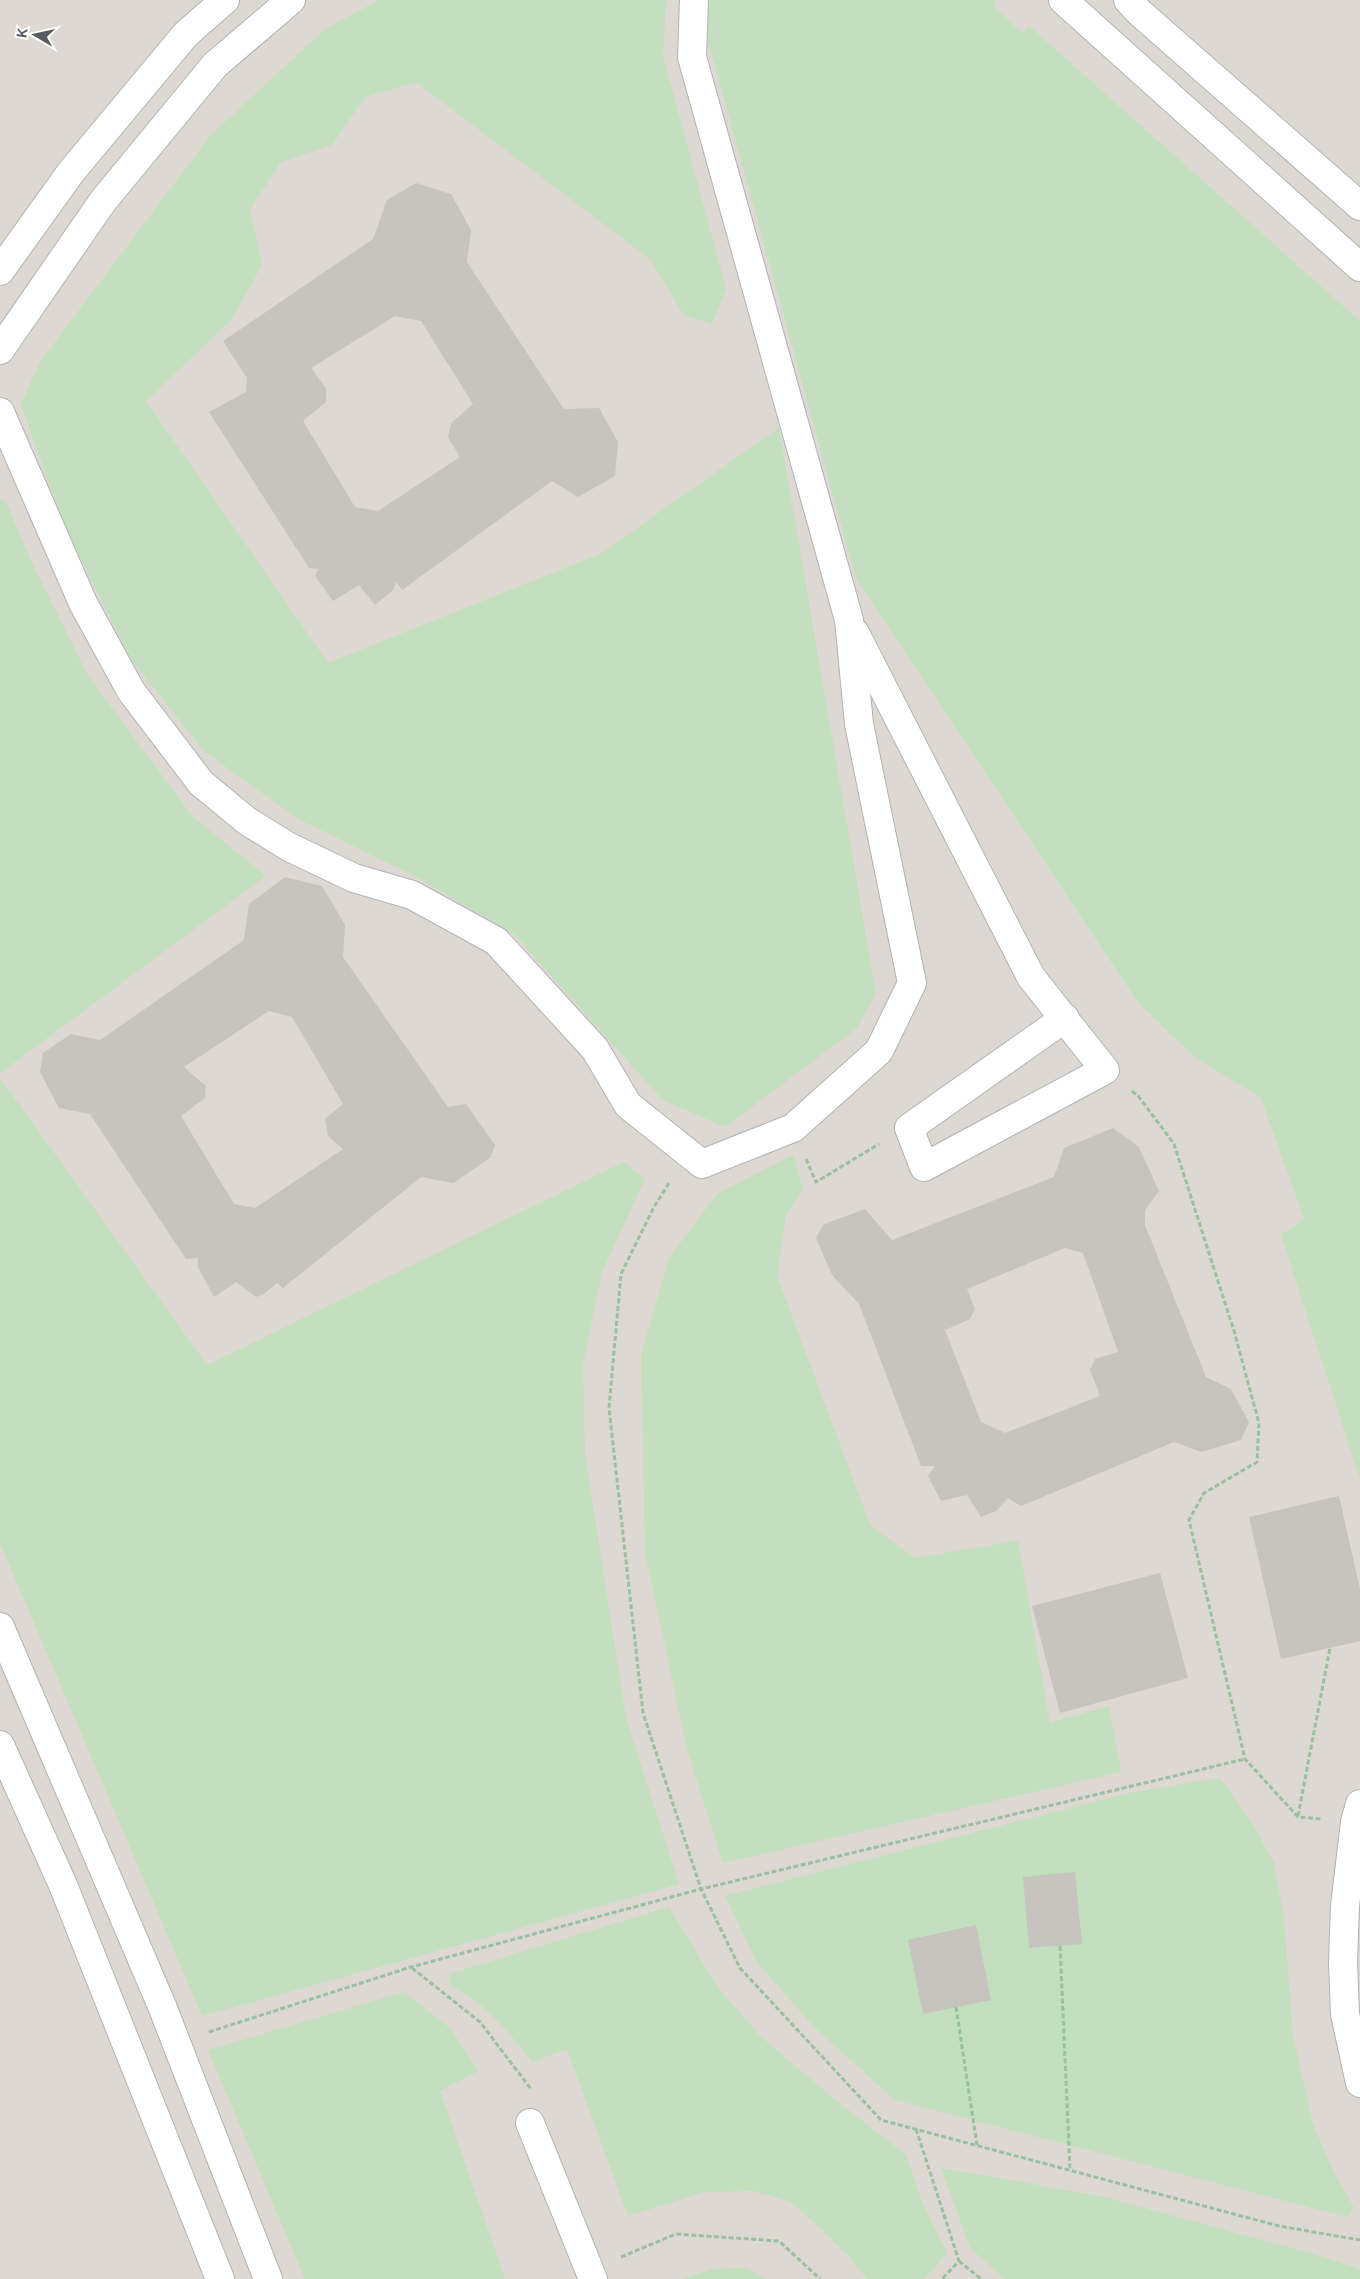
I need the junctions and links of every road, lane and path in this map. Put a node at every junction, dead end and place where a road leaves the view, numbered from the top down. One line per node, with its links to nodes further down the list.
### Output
1 (225, 0): 8 (street)
2 (291, 0): 9 (street)
3 (694, 0): 11 (street)
4 (1062, 0): 7 (street)
5 (1128, 0): 6 (street)
6 (1360, 206)
7 (1360, 266)
8 (0, 272)
9 (0, 350)
10 (0, 412): 16 (street)
11 (849, 620): 12 (street); 14 (street)
12 (1065, 1018): 13 (street); 13 (street)
13 (1105, 1070): 20 (path)
14 (794, 1128): 15 (path); 16 (street)
15 (878, 1145)
16 (702, 1164): 23 (path)
17 (0, 1627): 27 (street)
18 (1330, 1648): 22 (path)
19 (0, 1745): 37 (street)
20 (1245, 1759): 22 (path); 23 (path)
21 (1357, 1813): 22 (path); 28 (street)
22 (1298, 1816)
23 (701, 1889): 25 (path); 31 (path)
24 (1060, 1946): 33 (path)
25 (412, 1968): 27 (path); 29 (path)
26 (956, 2007): 32 (path)
27 (176, 2043): 38 (street)
28 (1360, 2083)
29 (533, 2090)
30 (530, 2123): 39 (street)
31 (916, 2129): 32 (path); 36 (path)
32 (978, 2145): 33 (path)
33 (1070, 2170): 34 (path)
34 (1360, 2240)
35 (615, 2259): 40 (path)
36 (958, 2261): 41 (path); 42 (path)
37 (220, 2279)
38 (268, 2279)
39 (593, 2279)
40 (820, 2279)
41 (942, 2279)
42 (981, 2279)

